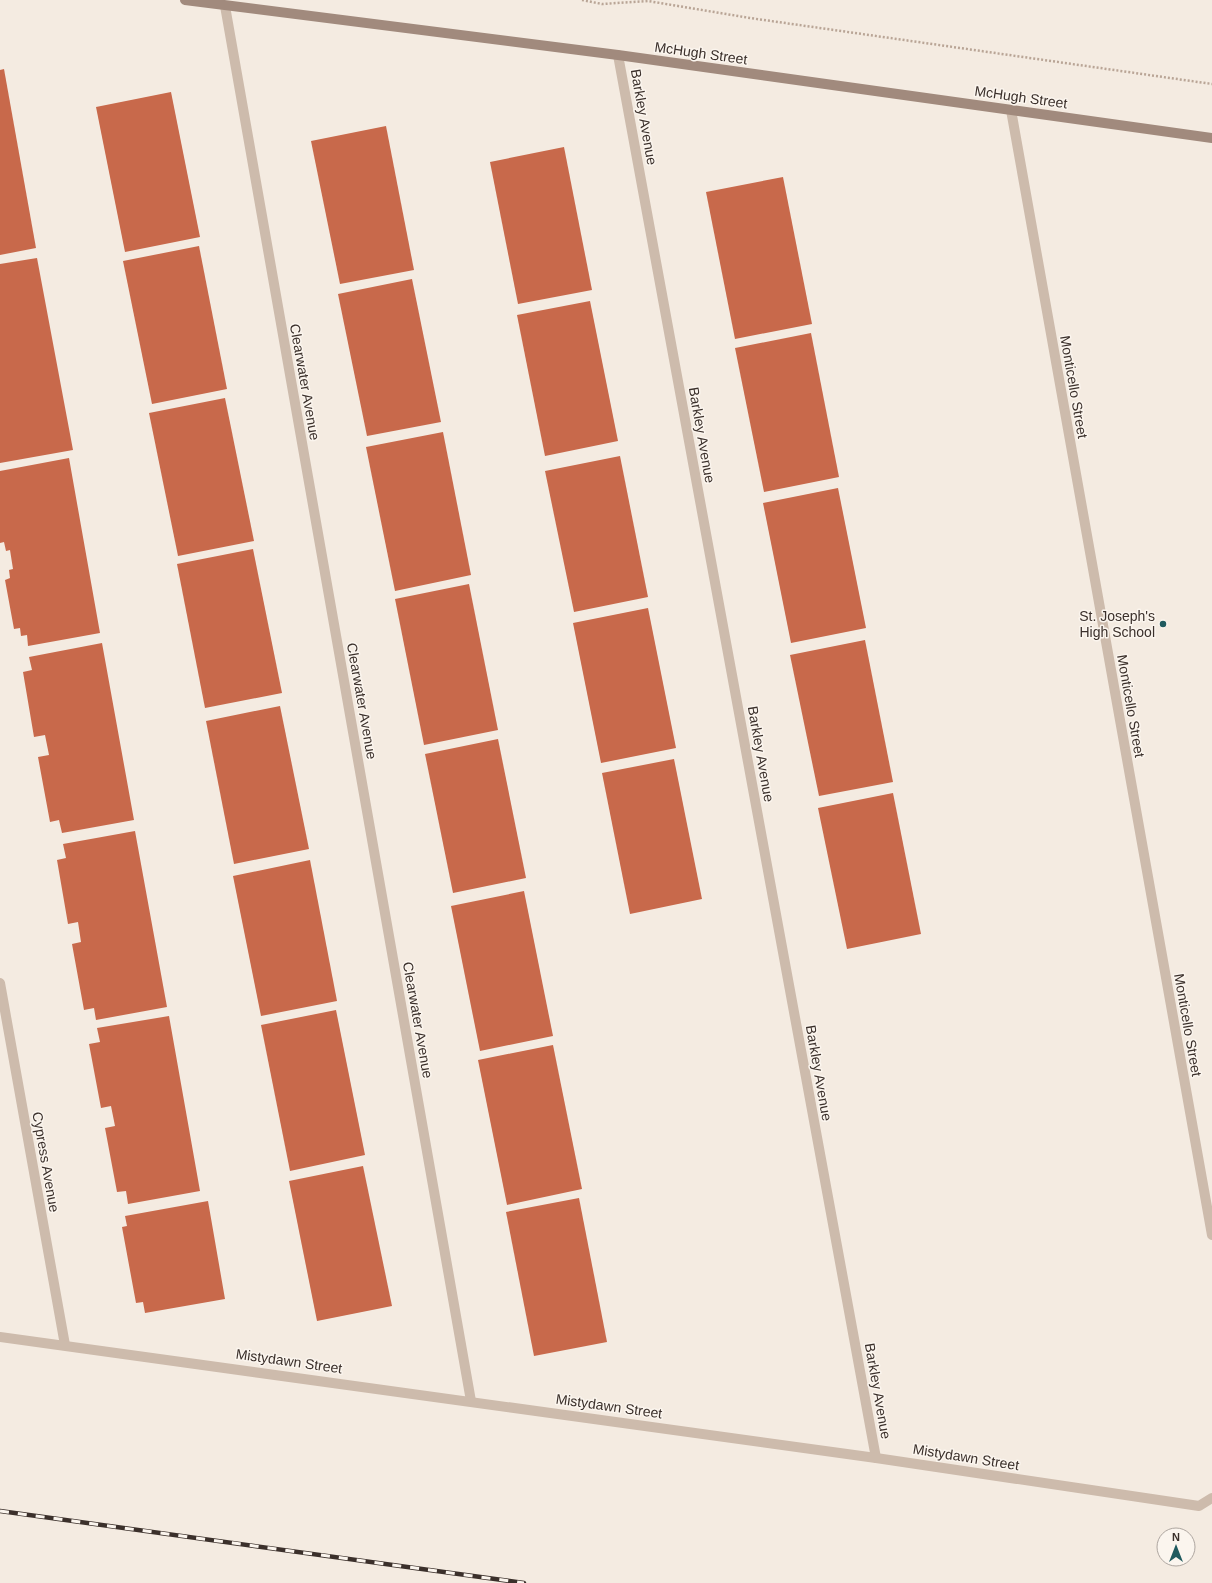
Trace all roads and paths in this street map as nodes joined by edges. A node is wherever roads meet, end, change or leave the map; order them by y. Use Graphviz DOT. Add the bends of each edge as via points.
graph roads {
  1 [pos="184,0"];
  2 [pos="582,0"];
  3 [pos="225,6"];
  4 [pos="618,55"];
  5 [pos="1212,84"];
  6 [pos="1011,110"];
  7 [pos="1212,138"];
  8 [pos="0,983"];
  9 [pos="1212,1235"];
  10 [pos="0,1336"];
  11 [pos="65,1345"];
  12 [pos="471,1401"];
  13 [pos="876,1458"];
  14 [pos="1212,1498"];
  1 -- 3 [label="main road, McHugh Street"];
  2 -- 5 [label="path" via="602,4 648,1"];
  3 -- 4 [label="main road, McHugh Street"];
  3 -- 12 [label="street, Clearwater Avenue"];
  4 -- 6 [label="main road, McHugh Street"];
  4 -- 13 [label="street, Barkley Avenue"];
  6 -- 7 [label="main road, McHugh Street"];
  6 -- 9 [label="street, Monticello Street"];
  8 -- 11 [label="street, Cypress Avenue"];
  10 -- 11 [label="street, Mistydawn Street"];
  11 -- 12 [label="street, Mistydawn Street"];
  12 -- 13 [label="street, Mistydawn Street"];
  13 -- 14 [label="street, Mistydawn Street" via="1199,1506"];
}
